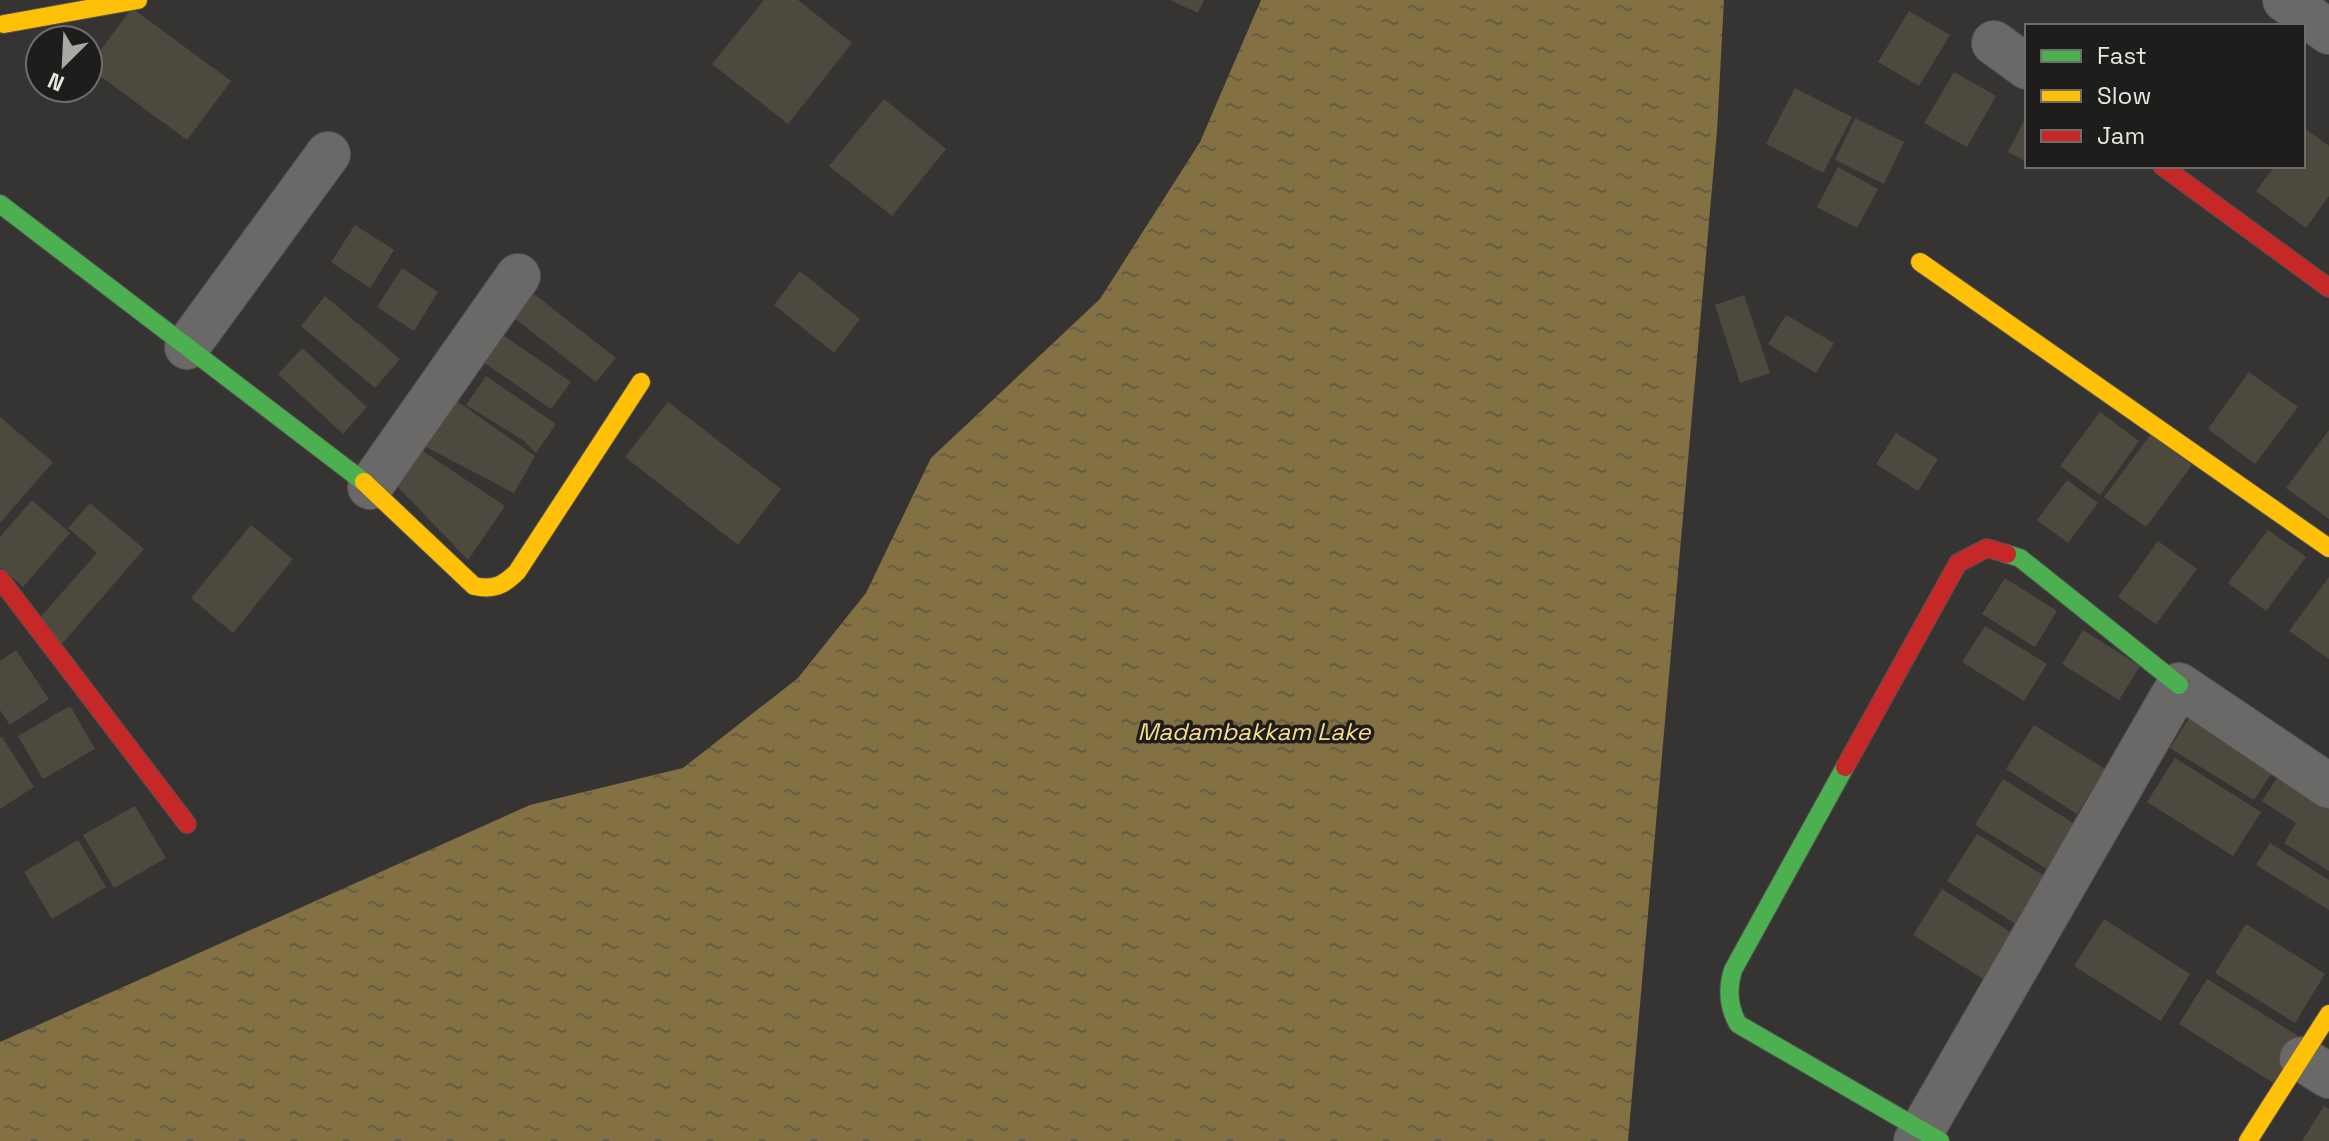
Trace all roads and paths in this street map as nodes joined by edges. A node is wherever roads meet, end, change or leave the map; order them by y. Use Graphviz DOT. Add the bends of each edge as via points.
graph roads {
  1 [pos="9,0"];
  2 [pos="138,0"];
  3 [pos="2285,0"];
  4 [pos="2329,32"];
  5 [pos="2,33"];
  6 [pos="328,154"];
  7 [pos="2165,168"];
  8 [pos="0,204"];
  9 [pos="1920,262"];
  10 [pos="518,276"];
  11 [pos="2329,288"];
  12 [pos="187,347"];
  13 [pos="641,382"];
  14 [pos="370,487"];
  15 [pos="2329,548"];
  16 [pos="0,579"];
  17 [pos="2179,685"];
  18 [pos="2329,786"];
  19 [pos="187,824"];
  20 [pos="2329,1014"];
  21 [pos="2315,1068"];
  22 [pos="1926,1137"];
  23 [pos="2248,1141"];
  1 -- 5 [label="street"];
  2 -- 5 [label="street"];
  3 -- 4 [label="street"];
  6 -- 12 [label="street"];
  7 -- 11 [label="street"];
  8 -- 12 [label="street"];
  9 -- 15 [label="street"];
  10 -- 14 [label="street"];
  12 -- 14 [label="street"];
  13 -- 14 [label="street" via="505,585 491,590 474,586"];
  16 -- 19 [label="street"];
  17 -- 18 [label="street"];
  17 -- 22 [label="street"];
  17 -- 22 [label="street" via="2020,558 1987,548 1958,563 1727,985 1738,1024"];
  20 -- 21 [label="street"];
  21 -- 23 [label="street"];
}
